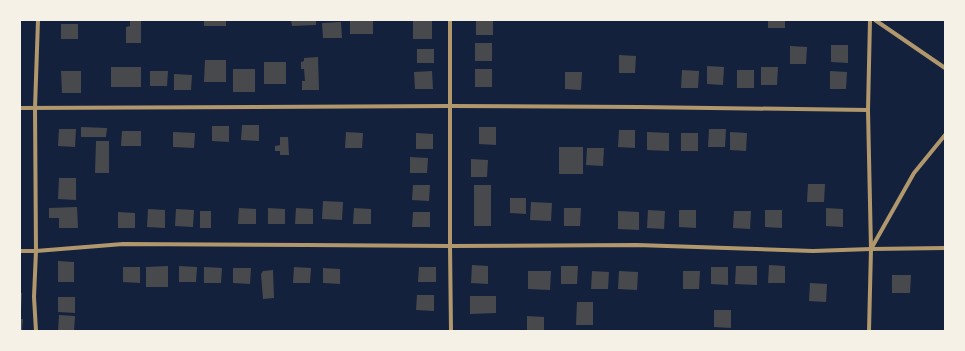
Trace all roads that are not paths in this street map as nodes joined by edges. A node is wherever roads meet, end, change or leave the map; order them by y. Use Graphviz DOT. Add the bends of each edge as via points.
graph roads {
  1 [pos="38,20"];
  2 [pos="450,20"];
  3 [pos="870,20"];
  4 [pos="875,20"];
  5 [pos="945,68"];
  6 [pos="450,106"];
  7 [pos="20,108"];
  8 [pos="35,108"];
  9 [pos="868,110"];
  10 [pos="945,135"];
  11 [pos="450,246"];
  12 [pos="945,248"];
  13 [pos="871,249"];
  14 [pos="20,251"];
  15 [pos="36,252"];
  16 [pos="36,331"];
  17 [pos="451,331"];
  18 [pos="869,331"];
  1 -- 8 [label="street"];
  2 -- 6 [label="street"];
  3 -- 9 [label="street"];
  4 -- 5 [label="street"];
  6 -- 8 [label="street"];
  6 -- 9 [label="street"];
  6 -- 11 [label="street"];
  7 -- 8 [label="street"];
  8 -- 15 [label="street"];
  9 -- 13 [label="street"];
  10 -- 13 [label="street" via="914,174"];
  11 -- 13 [label="street" via="637,245 813,251"];
  11 -- 15 [label="street" via="123,244"];
  11 -- 17 [label="street"];
  12 -- 13 [label="street"];
  13 -- 18 [label="street"];
  14 -- 15 [label="street"];
  15 -- 16 [label="street"];
}
